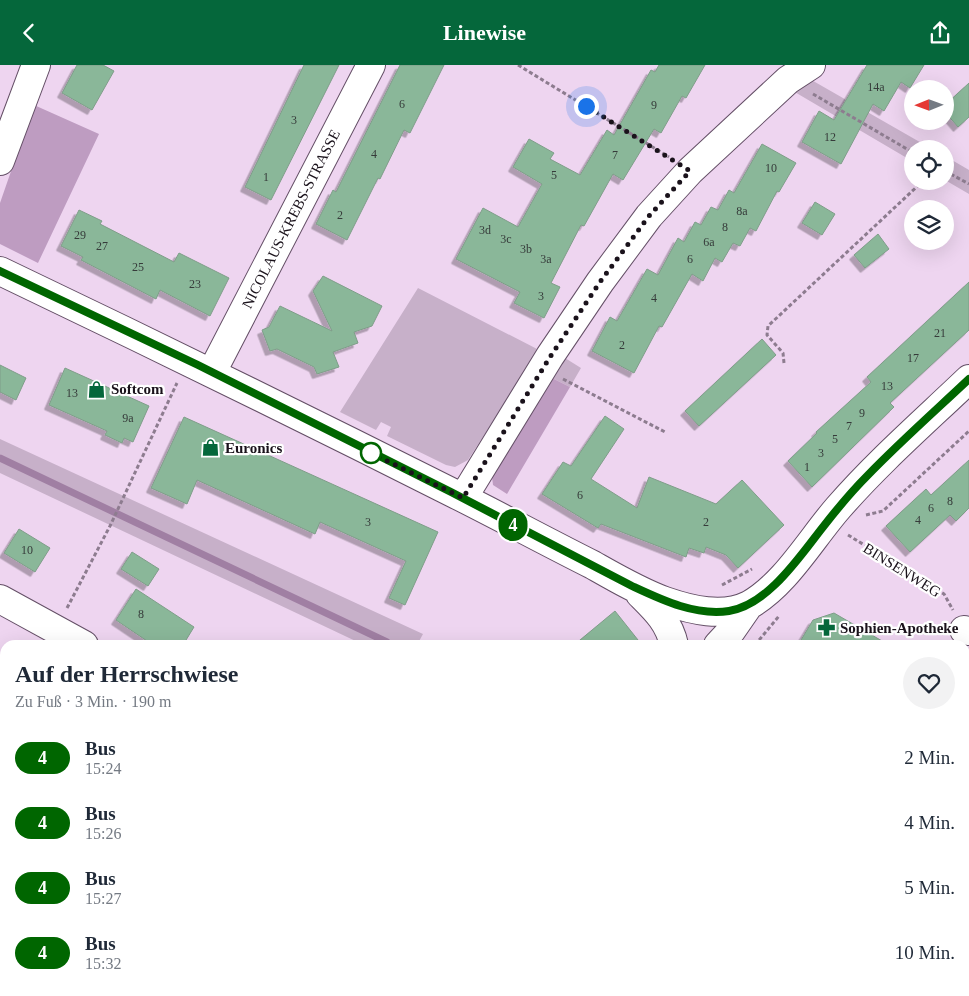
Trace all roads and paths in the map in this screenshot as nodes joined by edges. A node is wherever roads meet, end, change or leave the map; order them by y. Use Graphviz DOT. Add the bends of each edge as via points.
graph roads {
  1 [pos="36,65"];
  2 [pos="371,65"];
  3 [pos="518,65"];
  4 [pos="811,65"];
  5 [pos="788,80"];
  6 [pos="904,147"];
  7 [pos="0,161"];
  8 [pos="690,171"];
  9 [pos="954,176"];
  10 [pos="969,184"];
  11 [pos="913,190"];
  12 [pos="0,271"];
  13 [pos="784,363"];
  14 [pos="543,369"];
  15 [pos="212,372"];
  16 [pos="969,379"];
  17 [pos="177,383"];
  18 [pos="969,431"];
  19 [pos="665,432"];
  20 [pos="463,498"];
  21 [pos="869,514"];
  22 [pos="848,535"];
  23 [pos="758,564"];
  24 [pos="632,586"];
  25 [pos="718,587"];
  26 [pos="0,599"];
  27 [pos="748,605"];
  28 [pos="966,631"];
  29 [pos="58,635"];
  30 [pos="71,640"];
  31 [pos="673,640"];
  32 [pos="723,640"];
  1 -- 7 [label="street"];
  2 -- 15 [label="street, NICOLAUS-KREBS-STRASSE"];
  3 -- 8 [label="path"];
  4 -- 5 [label="street"];
  5 -- 6 [label="path"];
  5 -- 8 [label="street"];
  8 -- 14 [label="street" via="644,223 600,282"];
  9 -- 10 [label="path"];
  11 -- 13 [label="path" via="768,327 767,335 783,353"];
  12 -- 15 [label="street"];
  14 -- 19 [label="path"];
  14 -- 20 [label="street"];
  15 -- 20 [label="street"];
  16 -- 27 [label="street" via="867,476 772,587"];
  17 -- 29 [label="path"];
  18 -- 21 [label="path" via="884,511"];
  20 -- 24 [label="street"];
  22 -- 28 [label="path, BINSENWEG" via="944,594"];
  23 -- 25 [label="path"];
  24 -- 27 [label="street" via="662,600 697,610 730,611"];
  24 -- 31 [label="street" via="661,617 670,629"];
  26 -- 29 [label="street"];
  27 -- 32 [label="street"];
  29 -- 30 [label="street"];
}
